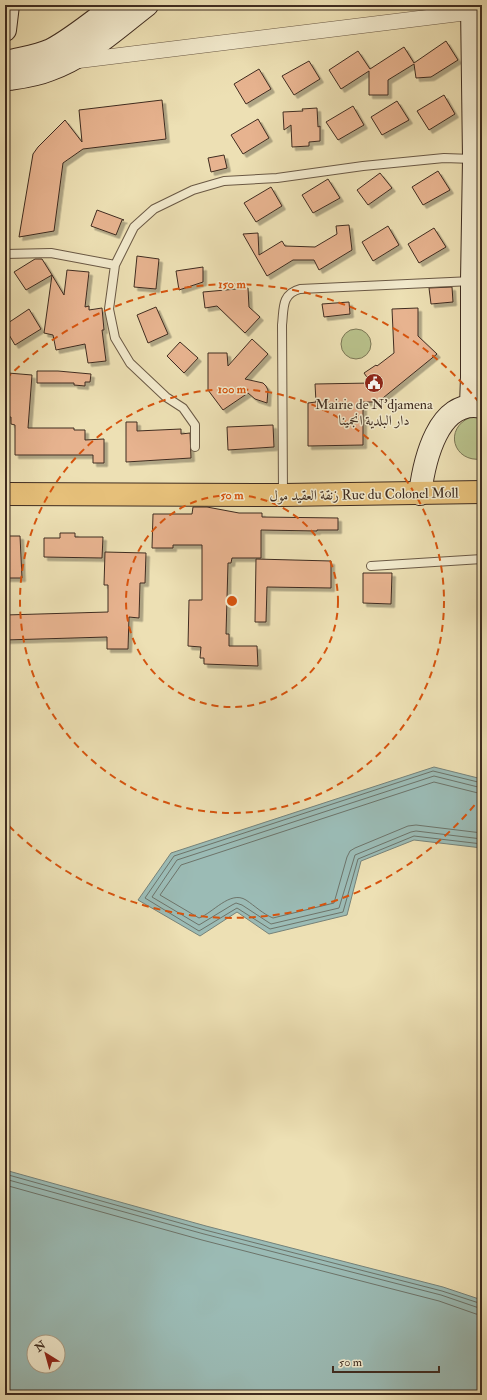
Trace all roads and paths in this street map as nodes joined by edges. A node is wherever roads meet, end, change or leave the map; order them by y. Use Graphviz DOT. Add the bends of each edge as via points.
graph roads {
  1 [pos="8,5"];
  2 [pos="115,5"];
  3 [pos="147,5"];
  4 [pos="472,9"];
  5 [pos="5,30"];
  6 [pos="68,62"];
  7 [pos="7,72"];
  8 [pos="474,158"];
  9 [pos="5,254"];
  10 [pos="115,265"];
  11 [pos="472,281"];
  12 [pos="476,406"];
  13 [pos="195,447"];
  14 [pos="482,492"];
  15 [pos="5,494"];
  16 [pos="420,494"];
  17 [pos="284,495"];
  18 [pos="482,559"];
  19 [pos="371,566"];
  1 -- 5 [label="street"];
  2 -- 7 [label="street" via="52,49"];
  3 -- 6 [label="street" via="87,51"];
  4 -- 6 [label="street"];
  4 -- 8 [label="street"];
  6 -- 7 [label="street" via="49,71 29,76"];
  8 -- 10 [label="lane" via="444,158 277,178 224,181 192,190 154,209 134,227"];
  8 -- 11 [label="street"];
  9 -- 10 [label="lane" via="51,253"];
  10 -- 13 [label="lane" via="109,309 115,338 130,363 166,397 183,408 195,425"];
  11 -- 12 [label="street" via="472,376"];
  11 -- 17 [label="lane" via="292,291 286,298 282,325"];
  12 -- 16 [label="street" via="461,408 449,416 439,429 426,462"];
  14 -- 16 [label="main road, زنقة العقيد مول Rue du Colonel Moll"];
  15 -- 17 [label="main road, زنقة العقيد مول Rue du Colonel Moll"];
  16 -- 17 [label="main road, زنقة العقيد مول Rue du Colonel Moll"];
  18 -- 19 [label="lane"];
}
